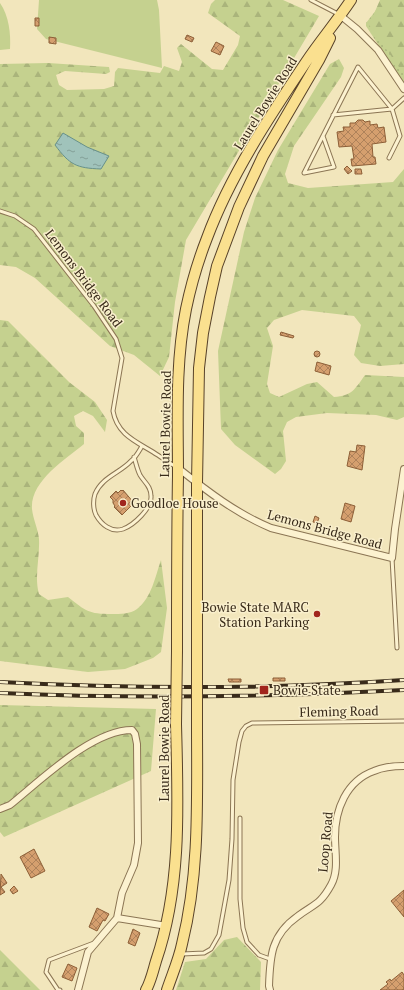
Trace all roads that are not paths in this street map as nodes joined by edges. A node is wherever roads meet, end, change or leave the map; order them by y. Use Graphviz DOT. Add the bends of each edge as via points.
graph roads {
  1 [pos="311,0"];
  2 [pos="351,0"];
  3 [pos="341,16"];
  4 [pos="404,89"];
  5 [pos="404,98"];
  6 [pos="392,109"];
  7 [pos="333,115"];
  8 [pos="322,136"];
  9 [pos="389,158"];
  10 [pos="0,211"];
  11 [pos="142,446"];
  12 [pos="134,457"];
  13 [pos="178,468"];
  14 [pos="404,469"];
  15 [pos="197,483"];
  16 [pos="392,558"];
  17 [pos="397,648"];
  18 [pos="404,721"];
  19 [pos="404,766"];
  20 [pos="0,809"];
  21 [pos="240,818"];
  22 [pos="117,918"];
  23 [pos="167,926"];
  24 [pos="96,943"];
  25 [pos="180,953"];
  26 [pos="270,959"];
  27 [pos="60,990"];
  28 [pos="78,990"];
  29 [pos="146,990"];
  30 [pos="167,990"];
  31 [pos="270,990"];
  1 -- 3 [label="lane"];
  2 -- 3 [label="main road, Laurel Bowie Road"];
  3 -- 4 [label="street" via="378,50"];
  3 -- 13 [label="main road, Laurel Bowie Road" via="307,61 260,134 224,200 207,238 186,309 181,345 177,422"];
  3 -- 15 [label="main road, Laurel Bowie Road" via="319,60 263,156 239,207 217,266 198,368"];
  5 -- 6 [label="lane"];
  6 -- 7 [label="lane"];
  6 -- 7 [label="lane" via="358,67"];
  6 -- 9 [label="lane" via="400,136"];
  7 -- 8 [label="lane"];
  8 -- 8 [label="lane" via="319,142 304,173 334,167"];
  10 -- 11 [label="lane, Lemons Bridge Road" via="15,216 34,229 94,306 116,339 122,358 114,399 114,418 128,438"];
  11 -- 12 [label="lane"];
  11 -- 13 [label="lane, Lemons Bridge Road"];
  12 -- 12 [label="lane" via="104,481 95,494 94,512 100,522 109,529 122,530 149,507 151,489 140,474"];
  13 -- 15 [label="street, Lemons Bridge Road"];
  13 -- 23 [label="main road, Laurel Bowie Road, bridge" via="178,831"];
  14 -- 16 [label="street"];
  15 -- 16 [label="street, Lemons Bridge Road" via="226,505 271,528"];
  15 -- 25 [label="main road, Laurel Bowie Road, bridge" via="196,854 191,901"];
  16 -- 17 [label="lane"];
  18 -- 25 [label="lane, Fleming Road" via="252,723 246,726 240,736 233,780 229,880 219,935 210,950 204,953"];
  19 -- 26 [label="street, Loop Road" via="384,768 366,774 344,796 335,823 336,867 332,884 317,904 299,915 284,929"];
  20 -- 22 [label="street" via="10,805 82,748 115,732 132,730 137,744 138,843 134,865 122,893"];
  21 -- 26 [label="lane" via="242,928 247,942 259,955"];
  22 -- 23 [label="street"];
  22 -- 24 [label="street"];
  23 -- 29 [label="main road, Laurel Bowie Road"];
  24 -- 27 [label="lane" via="49,960 46,972"];
  24 -- 28 [label="street" via="88,952"];
  25 -- 30 [label="main road, Laurel Bowie Road"];
  26 -- 31 [label="street"];
}
